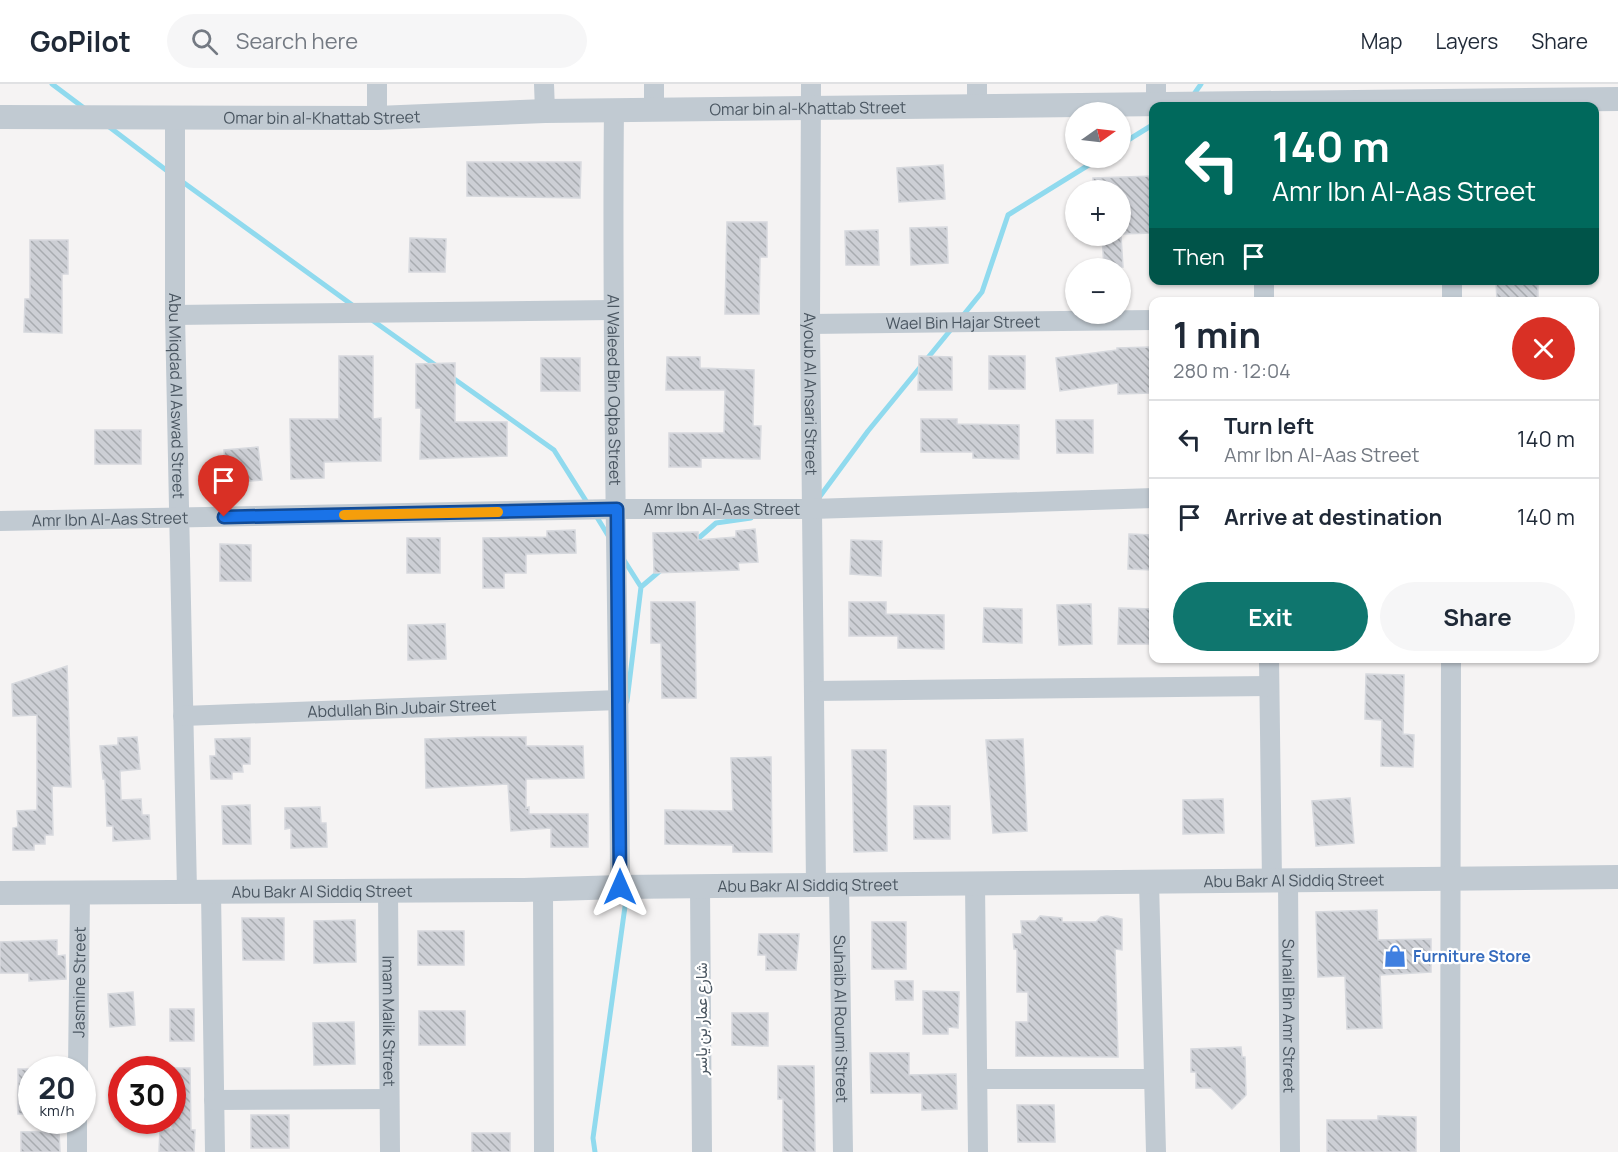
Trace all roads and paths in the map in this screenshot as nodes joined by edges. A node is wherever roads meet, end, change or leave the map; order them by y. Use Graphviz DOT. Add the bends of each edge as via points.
graph roads {
  1 [pos="377,84"];
  2 [pos="544,84"];
  3 [pos="654,84"];
  4 [pos="810,84"];
  5 [pos="1156,93"];
  6 [pos="1428,93"];
  7 [pos="977,95"];
  8 [pos="1618,99"];
  9 [pos="1236,102"];
  10 [pos="1304,102"];
  11 [pos="1448,102"];
  12 [pos="1518,102"];
  13 [pos="811,109"];
  14 [pos="614,110"];
  15 [pos="654,110"];
  16 [pos="545,111"];
  17 [pos="0,117"];
  18 [pos="175,117"];
  19 [pos="377,118"];
  20 [pos="612,310"];
  21 [pos="175,315"];
  22 [pos="1149,320"];
  23 [pos="810,324"];
  24 [pos="1149,498"];
  25 [pos="617,509"];
  26 [pos="812,509"];
  27 [pos="178,518"];
  28 [pos="0,521"];
  29 [pos="1269,663"];
  30 [pos="1451,663"];
  31 [pos="1269,686"];
  32 [pos="814,691"];
  33 [pos="619,700"];
  34 [pos="183,716"];
  35 [pos="1618,877"];
  36 [pos="1451,879"];
  37 [pos="1280,880"];
  38 [pos="1149,882"];
  39 [pos="975,884"];
  40 [pos="828,885"];
  41 [pos="700,886"];
  42 [pos="620,887"];
  43 [pos="388,889"];
  44 [pos="543,889"];
  45 [pos="187,891"];
  46 [pos="80,892"];
  47 [pos="211,892"];
  48 [pos="0,893"];
  49 [pos="78,1056"];
  50 [pos="978,1079"];
  51 [pos="1154,1079"];
  52 [pos="389,1099"];
  53 [pos="214,1100"];
  54 [pos="77,1134"];
  55 [pos="77,1152"];
  56 [pos="215,1152"];
  57 [pos="390,1152"];
  58 [pos="544,1152"];
  59 [pos="702,1152"];
  60 [pos="843,1152"];
  61 [pos="978,1152"];
  62 [pos="1156,1152"];
  63 [pos="1290,1152"];
  64 [pos="1450,1152"];
  1 -- 19 [label="street"];
  2 -- 16 [label="street"];
  3 -- 15 [label="street"];
  4 -- 13 [label="street, Ayoub Al Ansari Street"];
  5 -- 7 [label="street, Omar bin al-Khattab Street"];
  5 -- 9 [label="street, Omar bin al-Khattab Street"];
  6 -- 10 [label="street, Omar bin al-Khattab Street"];
  6 -- 11 [label="street, Omar bin al-Khattab Street"];
  7 -- 13 [label="street, Omar bin al-Khattab Street"];
  8 -- 12 [label="street, Omar bin al-Khattab Street"];
  13 -- 15 [label="street, Omar bin al-Khattab Street"];
  13 -- 23 [label="street, Ayoub Al Ansari Street"];
  14 -- 15 [label="street, Omar bin al-Khattab Street"];
  14 -- 16 [label="street, Omar bin al-Khattab Street"];
  14 -- 20 [label="street, Al Waleed Bin Oqba Street"];
  16 -- 19 [label="street, Omar bin al-Khattab Street"];
  17 -- 18 [label="street, Omar bin al-Khattab Street"];
  18 -- 19 [label="street, Omar bin al-Khattab Street"];
  18 -- 21 [label="street, Abu Miqdad Al Aswad Street"];
  20 -- 21 [label="street"];
  20 -- 25 [label="street, Al Waleed Bin Oqba Street"];
  21 -- 27 [label="street, Abu Miqdad Al Aswad Street"];
  22 -- 23 [label="street, Wael Bin Hajar Street"];
  23 -- 26 [label="street, Ayoub Al Ansari Street"];
  24 -- 26 [label="street, Amr Ibn Al-Aas Street"];
  25 -- 26 [label="street, Amr Ibn Al-Aas Street"];
  25 -- 27 [label="street, Amr Ibn Al-Aas Street"];
  25 -- 33 [label="street, Al Waleed Bin Oqba Street"];
  26 -- 32 [label="street, Ayoub Al Ansari Street"];
  27 -- 28 [label="street, Amr Ibn Al-Aas Street"];
  27 -- 34 [label="street, Abu Miqdad Al Aswad Street"];
  29 -- 31 [label="street, Suhail Bin Amr Street"];
  30 -- 36 [label="street"];
  31 -- 32 [label="street"];
  31 -- 37 [label="street, Suhail Bin Amr Street"];
  32 -- 40 [label="street, Ayoub Al Ansari Street"];
  33 -- 34 [label="street, Abdullah Bin Jubair Street"];
  33 -- 42 [label="street, Al Waleed Bin Oqba Street"];
  34 -- 45 [label="street, Abu Miqdad Al Aswad Street"];
  35 -- 36 [label="street, Abu Bakr Al Siddiq Street"];
  36 -- 37 [label="street, Abu Bakr Al Siddiq Street"];
  36 -- 64 [label="street"];
  37 -- 38 [label="street, Abu Bakr Al Siddiq Street"];
  37 -- 63 [label="street, Suhail Bin Amr Street"];
  38 -- 39 [label="street, Abu Bakr Al Siddiq Street"];
  38 -- 51 [label="street"];
  39 -- 40 [label="street, Abu Bakr Al Siddiq Street"];
  39 -- 50 [label="street"];
  40 -- 41 [label="street, Abu Bakr Al Siddiq Street"];
  40 -- 60 [label="street, Suhaib Al Roumi Street"];
  41 -- 42 [label="street, Abu Bakr Al Siddiq Street"];
  41 -- 59 [label="street, شارع عمار بن ياسر"];
  42 -- 44 [label="street, Abu Bakr Al Siddiq Street"];
  43 -- 44 [label="street, Abu Bakr Al Siddiq Street"];
  43 -- 47 [label="street, Abu Bakr Al Siddiq Street"];
  43 -- 52 [label="street, Imam Malik Street"];
  44 -- 58 [label="street"];
  45 -- 46 [label="street, Abu Bakr Al Siddiq Street"];
  45 -- 47 [label="street, Abu Bakr Al Siddiq Street"];
  46 -- 48 [label="street, Abu Bakr Al Siddiq Street"];
  46 -- 49 [label="street, Jasmine Street"];
  47 -- 53 [label="street"];
  50 -- 51 [label="street"];
  50 -- 61 [label="street"];
  51 -- 62 [label="street"];
  52 -- 53 [label="street"];
  52 -- 57 [label="street, Imam Malik Street"];
  53 -- 56 [label="street"];
  54 -- 55 [label="street"];
}
